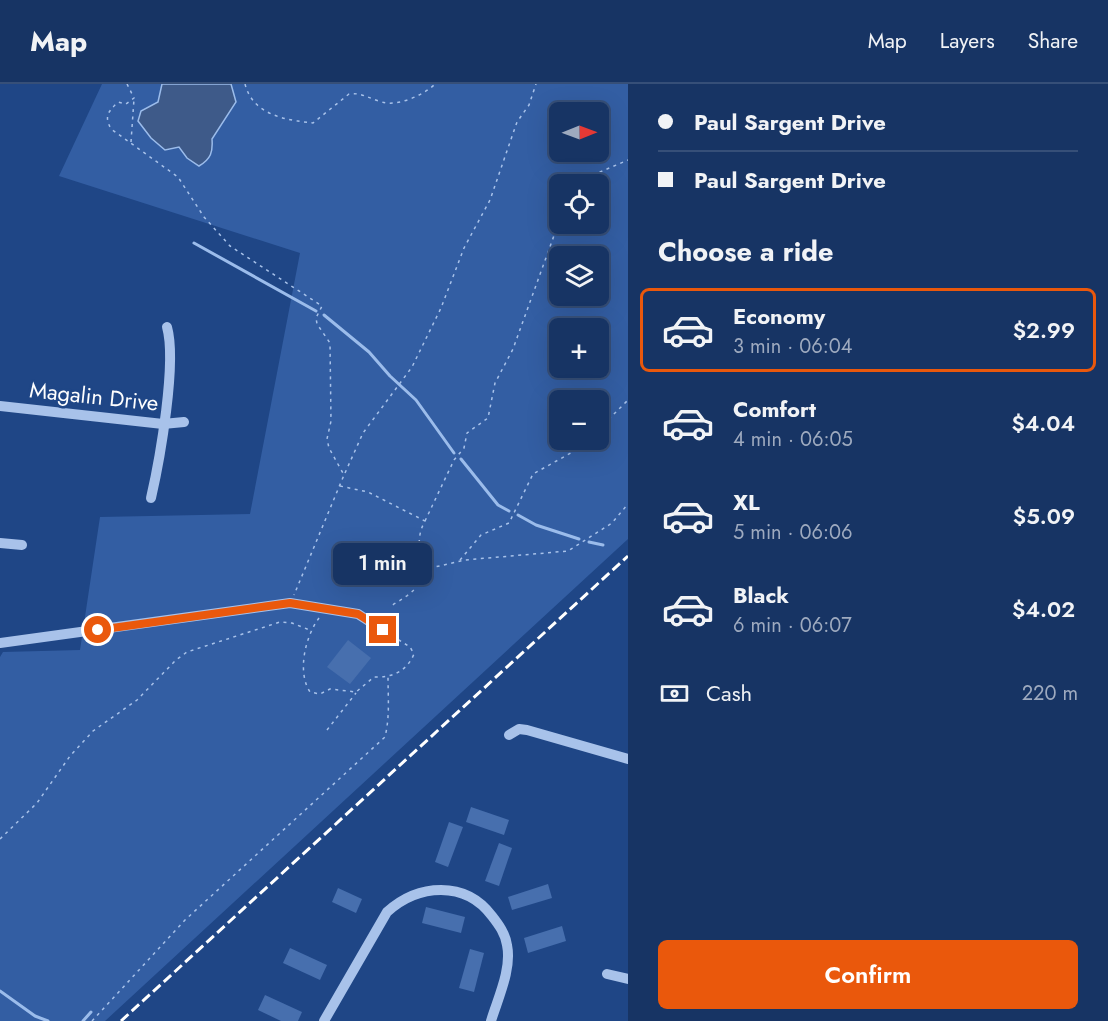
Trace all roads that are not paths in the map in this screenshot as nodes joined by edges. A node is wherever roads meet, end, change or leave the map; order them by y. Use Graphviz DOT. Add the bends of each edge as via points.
graph roads {
  1 [pos="167,327"];
  2 [pos="0,406"];
  3 [pos="184,422"];
  4 [pos="163,424"];
  5 [pos="151,498"];
  6 [pos="0,543"];
  7 [pos="22,545"];
  8 [pos="383,630"];
  9 [pos="0,643"];
  10 [pos="509,735"];
  11 [pos="628,759"];
  12 [pos="607,974"];
  13 [pos="628,979"];
  14 [pos="324,1021"];
  15 [pos="491,1021"];
  1 -- 4 [label="street" via="171,354"];
  2 -- 4 [label="street, Magalin Drive"];
  3 -- 4 [label="street, Magalin Drive"];
  4 -- 5 [label="street"];
  6 -- 7 [label="street"];
  8 -- 9 [label="street" via="358,614 290,603"];
  10 -- 11 [label="street" via="519,729 527,730"];
  12 -- 13 [label="street"];
  14 -- 15 [label="street" via="387,912 418,892 444,889 480,903 505,936 507,964"];
}
